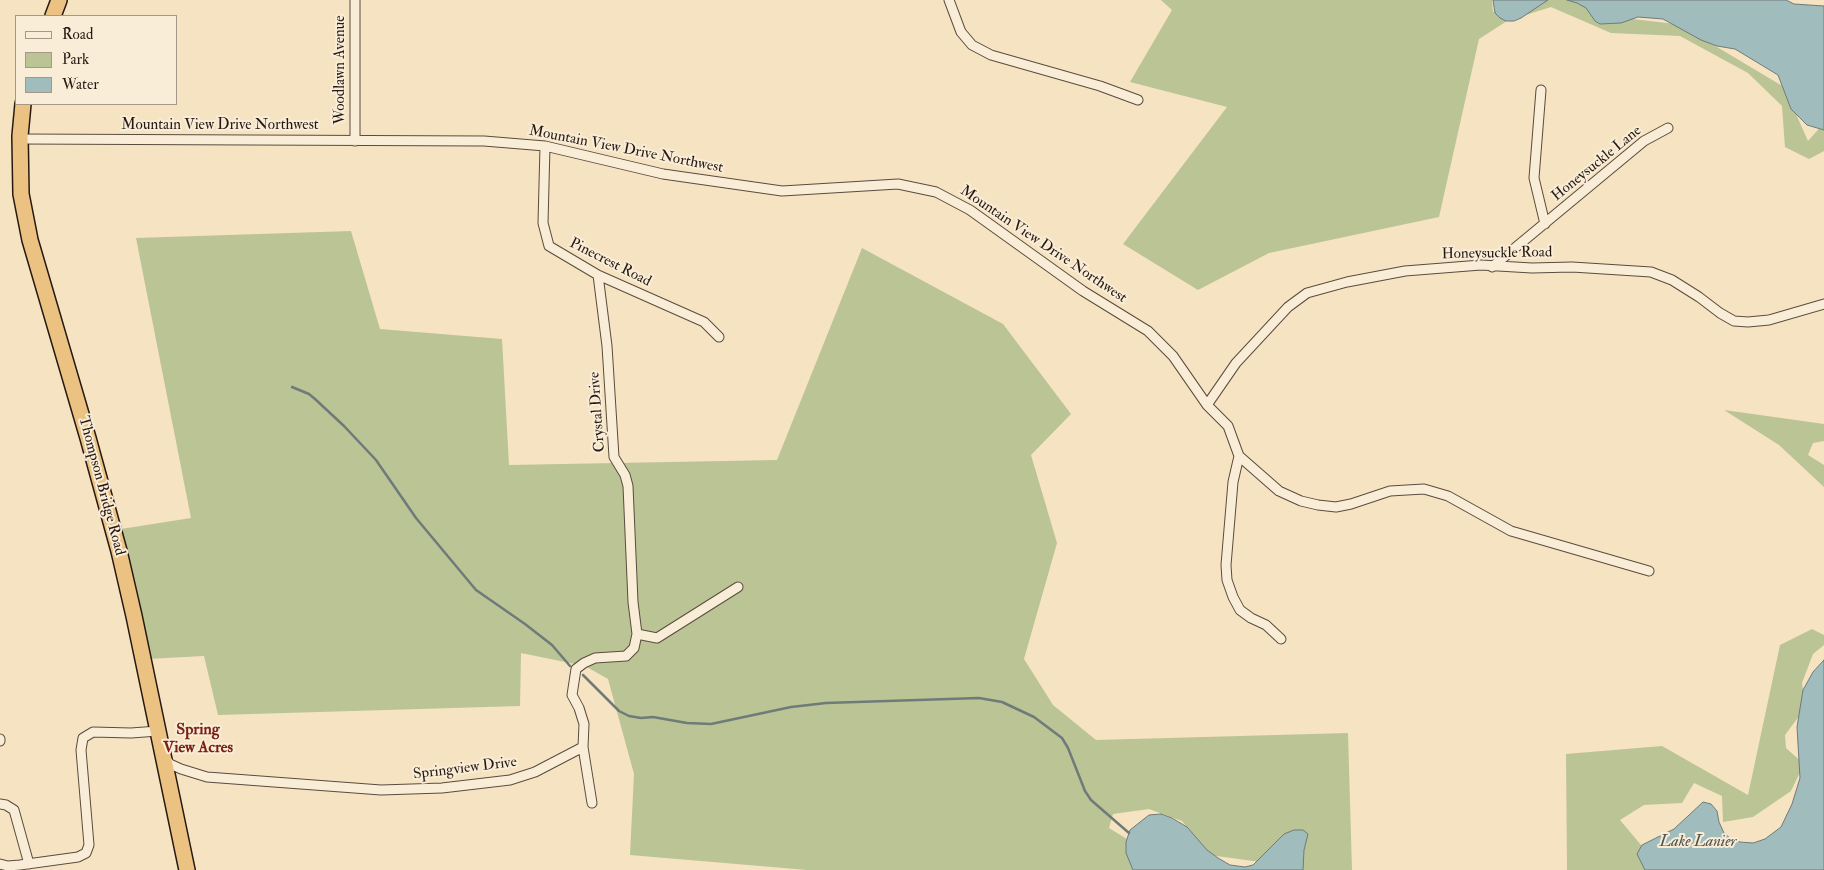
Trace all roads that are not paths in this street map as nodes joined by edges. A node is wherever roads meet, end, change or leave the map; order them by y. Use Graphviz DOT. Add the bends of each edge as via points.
graph roads {
  1 [pos="60,0"];
  2 [pos="355,0"];
  3 [pos="948,0"];
  4 [pos="53,15"];
  5 [pos="1541,90"];
  6 [pos="1138,100"];
  7 [pos="24,105"];
  8 [pos="1668,128"];
  9 [pos="20,139"];
  10 [pos="355,141"];
  11 [pos="545,146"];
  12 [pos="1545,224"];
  13 [pos="1492,267"];
  14 [pos="598,275"];
  15 [pos="1824,304"];
  16 [pos="718,337"];
  17 [pos="1207,405"];
  18 [pos="1239,456"];
  19 [pos="1649,571"];
  20 [pos="738,587"];
  21 [pos="637,634"];
  22 [pos="1281,639"];
  23 [pos="158,731"];
  24 [pos="583,747"];
  25 [pos="164,757"];
  26 [pos="592,803"];
  27 [pos="0,804"];
  28 [pos="0,864"];
  29 [pos="29,864"];
  30 [pos="187,870"];
  1 -- 4 [label="highway"];
  2 -- 10 [label="street, Woodlawn Avenue"];
  3 -- 6 [label="street" via="961,32 972,45 991,54"];
  5 -- 12 [label="street" via="1534,178"];
  7 -- 9 [label="highway, Thompson Bridge Road"];
  8 -- 12 [label="street, Honeysuckle Lane" via="1644,141"];
  9 -- 10 [label="street, Mountain View Drive Northwest"];
  9 -- 23 [label="highway, Thompson Bridge Road" via="21,194 30,240 119,551"];
  10 -- 11 [label="street, Mountain View Drive Northwest" via="484,141"];
  11 -- 14 [label="street, Pinecrest Road" via="543,223 550,246"];
  11 -- 17 [label="street, Mountain View Drive Northwest" via="663,174 782,191 898,184 936,192 970,210 1083,291 1148,331 1173,356"];
  12 -- 13 [label="street, Honeysuckle Lane"];
  13 -- 15 [label="street, Honeysuckle Road" via="1572,266 1651,272 1672,280 1734,321 1769,320"];
  13 -- 17 [label="street, Honeysuckle Road" via="1481,265 1405,271 1307,293 1288,307 1236,363"];
  14 -- 16 [label="street, Pinecrest Road" via="704,322"];
  14 -- 21 [label="street, Crystal Drive" via="607,346 614,457 628,486 632,602"];
  17 -- 18 [label="street, Mountain View Drive Northwest" via="1228,426"];
  18 -- 19 [label="street" via="1279,491 1301,501 1336,507 1390,491 1424,488 1448,496 1511,531"];
  18 -- 22 [label="street" via="1233,482 1227,580 1240,610 1266,625"];
  20 -- 21 [label="street" via="656,638"];
  21 -- 24 [label="street" via="634,648 626,656 595,658 576,669 572,695 584,724"];
  23 -- 25 [label="highway, Thompson Bridge Road"];
  23 -- 29 [label="street" via="93,732 83,738 81,750 89,845 86,854"];
  24 -- 25 [label="street, Springview Drive" via="535,772 510,780 442,788 382,790 207,777 170,764"];
  24 -- 26 [label="street"];
  25 -- 30 [label="highway, Thompson Bridge Road"];
  27 -- 29 [label="street" via="14,810"];
  28 -- 29 [label="street"];
}
